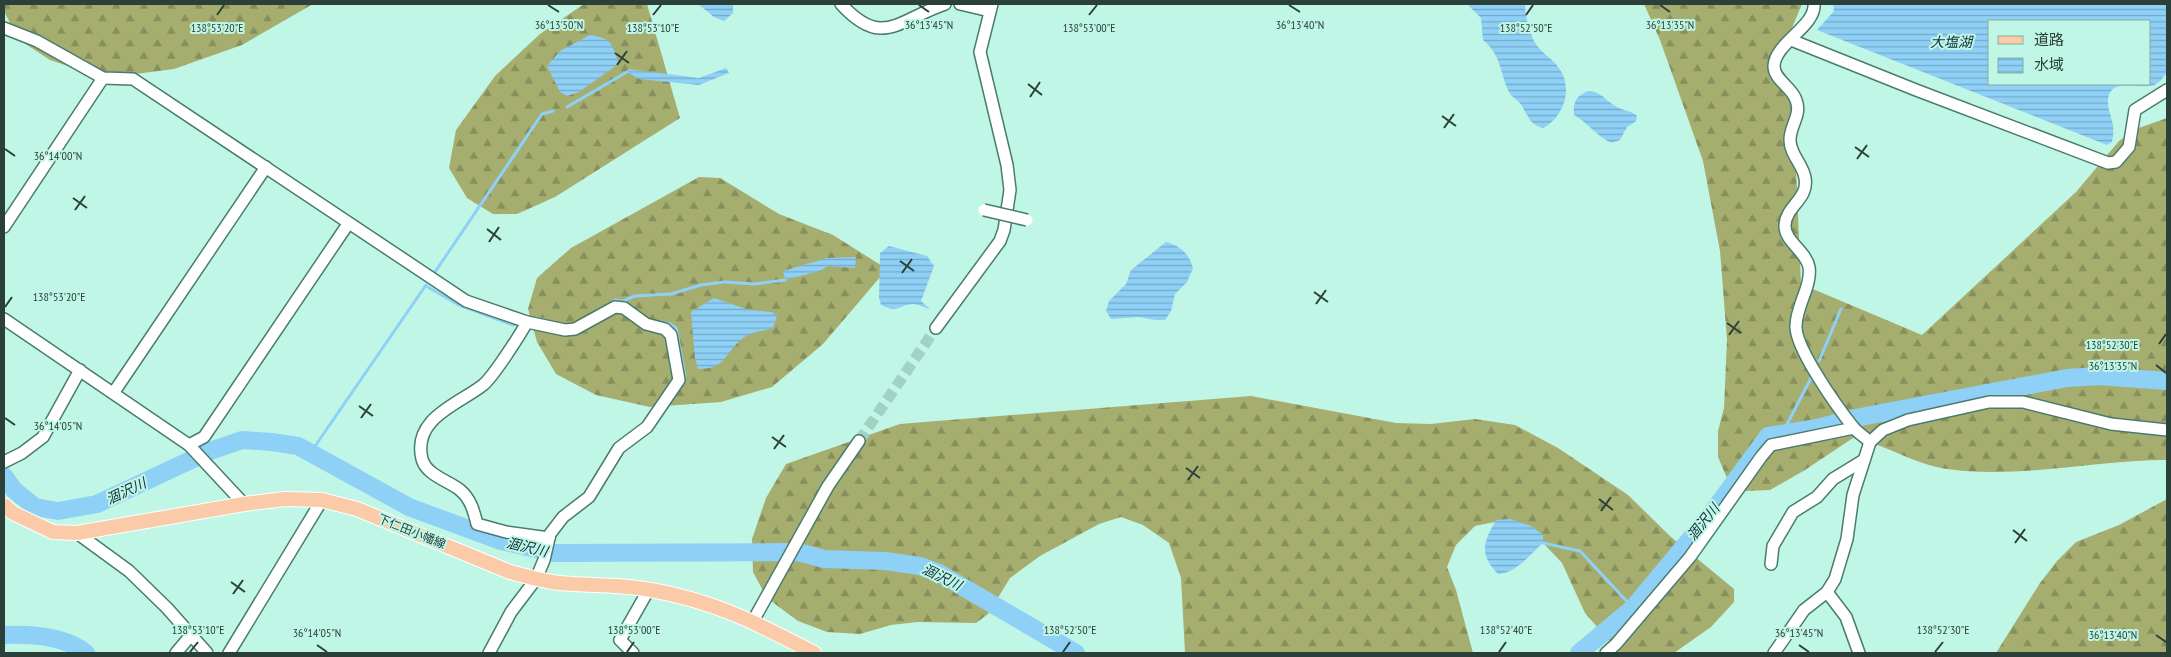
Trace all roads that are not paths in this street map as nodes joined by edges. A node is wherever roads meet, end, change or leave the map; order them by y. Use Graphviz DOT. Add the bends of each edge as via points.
graph roads {
  1 [pos="842,4"];
  2 [pos="945,4"];
  3 [pos="960,4"];
  4 [pos="1814,4"];
  5 [pos="991,8"];
  6 [pos="4,28"];
  7 [pos="1791,40"];
  8 [pos="103,78"];
  9 [pos="2167,90"];
  10 [pos="266,167"];
  11 [pos="984,210"];
  12 [pos="1027,220"];
  13 [pos="348,224"];
  14 [pos="4,227"];
  15 [pos="4,319"];
  16 [pos="527,322"];
  17 [pos="936,328"];
  18 [pos="80,370"];
  19 [pos="114,392"];
  20 [pos="1854,428"];
  21 [pos="2167,430"];
  22 [pos="859,441"];
  23 [pos="1870,442"];
  24 [pos="191,447"];
  25 [pos="1864,460"];
  26 [pos="7,461"];
  27 [pos="322,500"];
  28 [pos="4,504"];
  29 [pos="244,504"];
  30 [pos="78,533"];
  31 [pos="549,542"];
  32 [pos="1771,564"];
  33 [pos="536,579"];
  34 [pos="649,589"];
  35 [pos="1827,592"];
  36 [pos="753,621"];
  37 [pos="191,635"];
  38 [pos="176,653"];
  39 [pos="207,653"];
  40 [pos="229,653"];
  41 [pos="490,653"];
  42 [pos="633,653"];
  43 [pos="814,653"];
  44 [pos="1606,653"];
  45 [pos="1774,653"];
  46 [pos="1859,653"];
  1 -- 2 [label="street" via="856,20 873,29 888,28"];
  3 -- 5 [label="street"];
  4 -- 7 [label="street" via="1815,10"];
  5 -- 17 [label="street" via="980,52 1010,190 1004,230 1000,241"];
  6 -- 8 [label="street" via="37,41"];
  7 -- 9 [label="street" via="2108,163 2116,162 2129,147 2135,110"];
  7 -- 20 [label="street" via="1779,52 1774,71 1796,99 1798,114 1790,139 1793,153 1806,178 1806,192 1787,216 1785,226 1788,235 1807,258 1810,272 1796,325 1798,340"];
  8 -- 10 [label="street" via="133,79"];
  8 -- 14 [label="street"];
  10 -- 13 [label="street"];
  10 -- 19 [label="street"];
  11 -- 12 [label="street, bridge"];
  13 -- 16 [label="street" via="466,301"];
  13 -- 24 [label="street" via="204,437"];
  15 -- 18 [label="street"];
  16 -- 31 [label="street" via="484,384 444,409 428,427 420,444 422,462 432,473 462,491 472,506 477,524"];
  16 -- 31 [label="street" via="575,329 615,307 624,308 646,324 671,335 678,376 647,427 619,448 589,497 563,517 550,534"];
  18 -- 19 [label="street"];
  18 -- 26 [label="street" via="43,438"];
  19 -- 24 [label="street"];
  20 -- 23 [label="street"];
  20 -- 44 [label="street" via="1771,445 1690,557"];
  21 -- 23 [label="street" via="2111,424 2023,402 1989,402 1908,420 1883,430"];
  22 -- 36 [label="street" via="828,486"];
  23 -- 25 [label="street"];
  24 -- 29 [label="street"];
  25 -- 32 [label="street" via="1833,479 1817,497 1793,512 1773,546"];
  25 -- 35 [label="street" via="1853,495 1847,539 1835,579"];
  27 -- 29 [label="main road, 下仁田小幡線" via="285,499"];
  27 -- 33 [label="main road, 下仁田小幡線" via="357,509 510,572"];
  27 -- 40 [label="street"];
  28 -- 30 [label="main road, 下仁田小幡線" via="13,513 53,532"];
  29 -- 30 [label="main road, 下仁田小幡線"];
  30 -- 37 [label="street" via="129,571"];
  31 -- 33 [label="street"];
  33 -- 34 [label="main road, 下仁田小幡線"];
  33 -- 41 [label="street" via="511,612"];
  34 -- 36 [label="main road, 下仁田小幡線" via="707,602"];
  34 -- 42 [label="street" via="620,640"];
  35 -- 45 [label="street" via="1804,610"];
  35 -- 46 [label="street" via="1846,617"];
  36 -- 43 [label="main road, 下仁田小幡線"];
  37 -- 38 [label="street"];
  37 -- 39 [label="street"];
}
